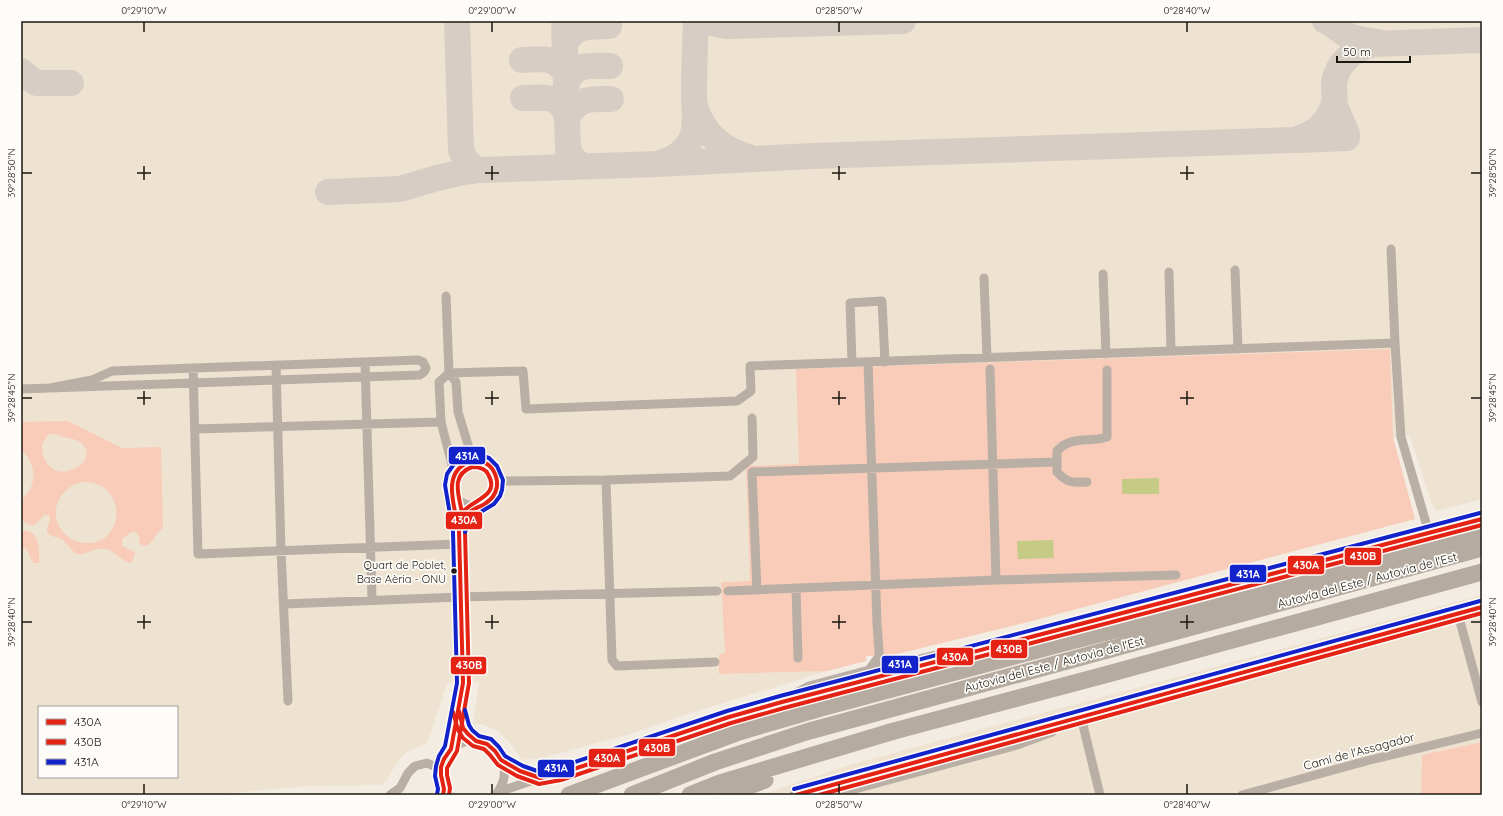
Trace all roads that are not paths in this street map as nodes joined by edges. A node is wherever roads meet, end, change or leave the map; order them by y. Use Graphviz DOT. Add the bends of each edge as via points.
graph roads {
  1 [pos="1391,249"];
  2 [pos="1235,270"];
  3 [pos="1169,272"];
  4 [pos="1103,274"];
  5 [pos="984,278"];
  6 [pos="446,296"];
  7 [pos="1395,343"];
  8 [pos="1238,349"];
  9 [pos="1171,351"];
  10 [pos="1106,354"];
  11 [pos="987,358"];
  12 [pos="365,362"];
  13 [pos="852,362"];
  14 [pos="868,362"];
  15 [pos="885,362"];
  16 [pos="276,365"];
  17 [pos="193,368"];
  18 [pos="990,369"];
  19 [pos="1107,370"];
  20 [pos="112,371"];
  21 [pos="448,373"];
  22 [pos="365,377"];
  23 [pos="276,380"];
  24 [pos="193,383"];
  25 [pos="112,386"];
  26 [pos="50,388"];
  27 [pos="21,389"];
  28 [pos="458,412"];
  29 [pos="441,418"];
  30 [pos="752,418"];
  31 [pos="366,424"];
  32 [pos="278,427"];
  33 [pos="195,429"];
  34 [pos="473,461"];
  35 [pos="1056,462"];
  36 [pos="993,464"];
  37 [pos="872,468"];
  38 [pos="454,473"];
  39 [pos="606,480"];
  40 [pos="497,481"];
  41 [pos="1087,482"];
  42 [pos="453,493"];
  43 [pos="478,506"];
  44 [pos="1482,519"];
  45 [pos="459,531"];
  46 [pos="1429,533"];
  47 [pos="1482,536"];
  48 [pos="459,544"];
  49 [pos="370,548"];
  50 [pos="1482,548"];
  51 [pos="282,551"];
  52 [pos="1482,572"];
  53 [pos="1176,575"];
  54 [pos="996,580"];
  55 [pos="876,584"];
  56 [pos="796,588"];
  57 [pos="757,590"];
  58 [pos="717,591"];
  59 [pos="728,591"];
  60 [pos="610,594"];
  61 [pos="460,597"];
  62 [pos="372,600"];
  63 [pos="284,604"];
  64 [pos="1482,607"];
  65 [pos="1458,614"];
  66 [pos="998,645"];
  67 [pos="879,656"];
  68 [pos="798,658"];
  69 [pos="715,662"];
  70 [pos="877,677"];
  71 [pos="1479,678"];
  72 [pos="288,701"];
  73 [pos="782,702"];
  74 [pos="1482,702"];
  75 [pos="459,711"];
  76 [pos="969,712"];
  77 [pos="1081,717"];
  78 [pos="1057,724"];
  79 [pos="1482,733"];
  80 [pos="476,741"];
  81 [pos="451,749"];
  82 [pos="501,760"];
  83 [pos="651,764"];
  84 [pos="440,768"];
  85 [pos="540,778"];
  86 [pos="446,793"];
  87 [pos="496,793"];
  88 [pos="390,795"];
  89 [pos="569,795"];
  90 [pos="588,795"];
  91 [pos="632,795"];
  92 [pos="690,795"];
  93 [pos="726,795"];
  94 [pos="796,795"];
  95 [pos="832,795"];
  96 [pos="1100,795"];
  97 [pos="1242,795"];
  1 -- 7 [label="street"];
  2 -- 8 [label="street"];
  3 -- 9 [label="street"];
  4 -- 10 [label="street"];
  5 -- 11 [label="street"];
  6 -- 21 [label="street"];
  7 -- 8 [label="street"];
  7 -- 46 [label="street" via="1401,437"];
  8 -- 9 [label="street"];
  9 -- 10 [label="street"];
  10 -- 11 [label="street"];
  11 -- 15 [label="street"];
  12 -- 16 [label="street"];
  12 -- 22 [label="street"];
  12 -- 22 [label="street" via="418,360 423,362 426,368 420,375"];
  13 -- 14 [label="street"];
  13 -- 15 [label="street" via="850,303 882,301"];
  13 -- 21 [label="street" via="750,366 751,391 737,401 526,409 523,371"];
  14 -- 15 [label="street"];
  14 -- 37 [label="street"];
  16 -- 17 [label="street"];
  16 -- 23 [label="street"];
  17 -- 20 [label="street"];
  17 -- 24 [label="street"];
  18 -- 36 [label="street"];
  19 -- 35 [label="street" via="1107,437 1073,441 1062,445 1057,451"];
  20 -- 25 [label="street"];
  20 -- 26 [label="street" via="92,380"];
  21 -- 28 [label="street" via="456,382"];
  21 -- 29 [label="street" via="440,382"];
  22 -- 23 [label="street"];
  22 -- 31 [label="street"];
  23 -- 24 [label="street"];
  23 -- 32 [label="street"];
  24 -- 25 [label="street"];
  24 -- 33 [label="street"];
  25 -- 26 [label="street"];
  26 -- 27 [label="street"];
  28 -- 29 [label="street"];
  28 -- 34 [label="street"];
  29 -- 31 [label="street"];
  29 -- 38 [label="street"];
  30 -- 39 [label="street" via="753,457 730,476"];
  31 -- 32 [label="street"];
  31 -- 49 [label="street"];
  32 -- 33 [label="street"];
  32 -- 51 [label="street"];
  33 -- 51 [label="street" via="198,554"];
  34 -- 38 [label="street" via="462,464"];
  34 -- 40 [label="street" via="487,464 496,474"];
  35 -- 36 [label="street"];
  35 -- 41 [label="street" via="1057,472 1063,479 1072,483"];
  36 -- 37 [label="street"];
  36 -- 54 [label="street"];
  37 -- 55 [label="street"];
  37 -- 57 [label="street" via="752,472"];
  38 -- 42 [label="street" via="451,486"];
  39 -- 40 [label="street"];
  39 -- 60 [label="street"];
  40 -- 43 [label="street" via="495,495"];
  42 -- 43 [label="street" via="463,504"];
  42 -- 45 [label="street"];
  43 -- 45 [label="street" via="470,512"];
  44 -- 46 [label="street"];
  45 -- 48 [label="street"];
  46 -- 66 [label="street"];
  47 -- 83 [label="highway" via="1326,573 821,708 739,732"];
  48 -- 49 [label="street"];
  48 -- 61 [label="street"];
  49 -- 51 [label="street"];
  49 -- 62 [label="street"];
  50 -- 91 [label="highway, Autovía del Este / Autovia de l'Est" via="806,732 715,762"];
  51 -- 63 [label="street"];
  52 -- 76 [label="highway, Autovía del Este / Autovia de l'Est"];
  53 -- 54 [label="street"];
  54 -- 55 [label="street"];
  55 -- 56 [label="street"];
  55 -- 67 [label="street"];
  56 -- 57 [label="street"];
  56 -- 68 [label="street"];
  57 -- 59 [label="street"];
  58 -- 60 [label="street"];
  60 -- 61 [label="street"];
  60 -- 69 [label="street" via="612,660 617,666"];
  61 -- 62 [label="street"];
  61 -- 75 [label="street" via="463,683"];
  62 -- 63 [label="street"];
  63 -- 72 [label="street"];
  64 -- 65 [label="street"];
  65 -- 71 [label="street"];
  65 -- 77 [label="street"];
  66 -- 67 [label="street" via="948,652 894,665 890,665"];
  66 -- 70 [label="street"];
  67 -- 70 [label="street"];
  67 -- 73 [label="street" via="869,670 809,686"];
  70 -- 73 [label="street"];
  71 -- 74 [label="street"];
  73 -- 85 [label="street"];
  75 -- 80 [label="street" via="463,728"];
  75 -- 81 [label="street"];
  76 -- 92 [label="highway, Autovía del Este / Autovia de l'Est" via="727,780"];
  76 -- 93 [label="highway" via="899,740 782,774"];
  77 -- 78 [label="street"];
  77 -- 96 [label="street"];
  78 -- 94 [label="street"];
  78 -- 95 [label="street" via="1052,732 1017,745"];
  79 -- 97 [label="street, Camí de l'Assagador"];
  80 -- 81 [label="street" via="463,743"];
  80 -- 82 [label="street" via="487,744"];
  81 -- 84 [label="street"];
  82 -- 85 [label="street" via="520,771"];
  82 -- 87 [label="street" via="504,776"];
  83 -- 89 [label="highway"];
  83 -- 90 [label="highway"];
  84 -- 86 [label="street"];
  84 -- 88 [label="street" via="427,763 415,766 400,788"];
  85 -- 87 [label="street"];
}
